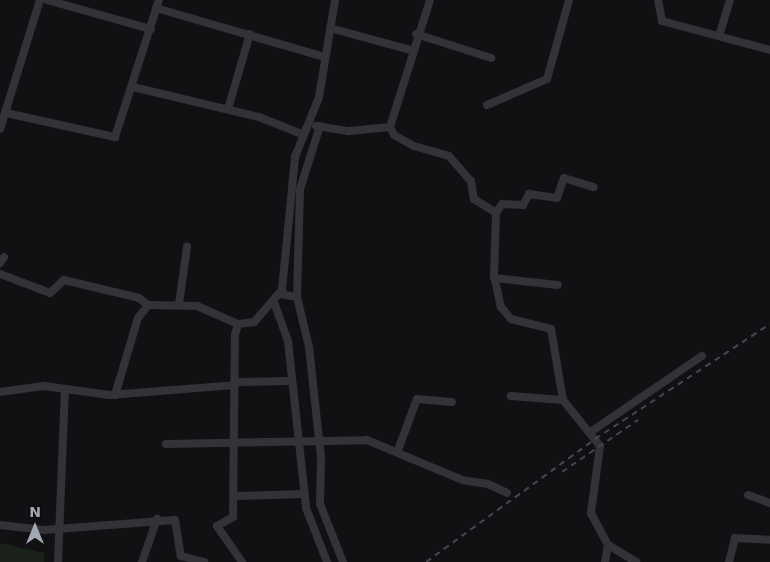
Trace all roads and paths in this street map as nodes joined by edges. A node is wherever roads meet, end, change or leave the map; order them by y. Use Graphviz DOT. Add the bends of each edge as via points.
graph roads {
  1 [pos="40,0"];
  2 [pos="47,0"];
  3 [pos="159,0"];
  4 [pos="335,0"];
  5 [pos="430,0"];
  6 [pos="569,0"];
  7 [pos="658,0"];
  8 [pos="730,0"];
  9 [pos="156,8"];
  10 [pos="151,28"];
  11 [pos="330,28"];
  12 [pos="250,34"];
  13 [pos="416,34"];
  14 [pos="719,36"];
  15 [pos="411,50"];
  16 [pos="770,50"];
  17 [pos="325,57"];
  18 [pos="491,58"];
  19 [pos="133,87"];
  20 [pos="487,105"];
  21 [pos="228,109"];
  22 [pos="6,113"];
  23 [pos="1,124"];
  24 [pos="309,124"];
  25 [pos="320,126"];
  26 [pos="390,127"];
  27 [pos="304,135"];
  28 [pos="594,187"];
  29 [pos="496,213"];
  30 [pos="187,248"];
  31 [pos="0,274"];
  32 [pos="494,278"];
  33 [pos="558,285"];
  34 [pos="289,296"];
  35 [pos="274,302"];
  36 [pos="178,304"];
  37 [pos="148,306"];
  38 [pos="238,324"];
  39 [pos="702,356"];
  40 [pos="290,381"];
  41 [pos="234,384"];
  42 [pos="65,389"];
  43 [pos="0,392"];
  44 [pos="116,395"];
  45 [pos="511,396"];
  46 [pos="563,400"];
  47 [pos="452,402"];
  48 [pos="592,431"];
  49 [pos="309,439"];
  50 [pos="235,440"];
  51 [pos="166,444"];
  52 [pos="398,450"];
  53 [pos="506,493"];
  54 [pos="304,494"];
  55 [pos="748,495"];
  56 [pos="234,496"];
  57 [pos="770,503"];
  58 [pos="157,519"];
  59 [pos="0,525"];
  60 [pos="60,529"];
  61 [pos="770,540"];
  62 [pos="608,545"];
  63 [pos="58,562"];
  64 [pos="142,562"];
  65 [pos="204,562"];
  66 [pos="242,562"];
  67 [pos="327,562"];
  68 [pos="343,562"];
  69 [pos="605,562"];
  70 [pos="636,562"];
  71 [pos="729,562"];
  1 -- 22 [label="street"];
  2 -- 10 [label="street"];
  3 -- 9 [label="street"];
  4 -- 11 [label="street"];
  5 -- 13 [label="street"];
  6 -- 20 [label="street" via="547,79"];
  7 -- 14 [label="street" via="662,21"];
  8 -- 14 [label="street"];
  9 -- 10 [label="street"];
  9 -- 12 [label="street"];
  10 -- 19 [label="street"];
  11 -- 15 [label="street"];
  11 -- 17 [label="street"];
  12 -- 17 [label="street"];
  12 -- 21 [label="street"];
  13 -- 15 [label="street"];
  13 -- 18 [label="street"];
  14 -- 16 [label="street"];
  15 -- 26 [label="street"];
  17 -- 24 [label="street"];
  19 -- 21 [label="street"];
  19 -- 22 [label="street" via="115,137"];
  21 -- 27 [label="street"];
  22 -- 23 [label="street"];
  24 -- 25 [label="street"];
  24 -- 27 [label="street"];
  25 -- 26 [label="street" via="357,131"];
  25 -- 34 [label="street" via="300,190"];
  26 -- 29 [label="street" via="397,138 449,156 471,180 474,199"];
  27 -- 34 [label="street" via="293,166"];
  28 -- 29 [label="street" via="564,178 557,198 529,194 522,205 502,204"];
  29 -- 32 [label="street"];
  30 -- 36 [label="street"];
  31 -- 37 [label="street" via="50,294 64,280 139,298"];
  32 -- 33 [label="street"];
  32 -- 46 [label="street" via="504,313 551,329"];
  34 -- 35 [label="street"];
  34 -- 49 [label="street" via="309,347"];
  35 -- 38 [label="street" via="250,324"];
  35 -- 40 [label="street" via="288,341"];
  36 -- 37 [label="street"];
  36 -- 38 [label="street" via="197,306"];
  37 -- 44 [label="street" via="138,318"];
  38 -- 41 [label="street"];
  39 -- 48 [label="street"];
  40 -- 41 [label="street"];
  40 -- 49 [label="street"];
  41 -- 44 [label="street"];
  41 -- 50 [label="street"];
  42 -- 43 [label="street" via="44,386"];
  42 -- 44 [label="street"];
  42 -- 60 [label="street"];
  45 -- 46 [label="street"];
  46 -- 48 [label="street"];
  47 -- 52 [label="street" via="417,399"];
  48 -- 62 [label="street" via="600,446 591,513"];
  49 -- 50 [label="street"];
  49 -- 52 [label="street" via="367,440"];
  49 -- 54 [label="street"];
  49 -- 68 [label="street" via="320,504"];
  50 -- 51 [label="street"];
  50 -- 56 [label="street"];
  52 -- 53 [label="street" via="462,480 488,484"];
  54 -- 56 [label="street"];
  54 -- 67 [label="street"];
  55 -- 57 [label="street"];
  56 -- 66 [label="street" via="232,519 217,526"];
  58 -- 60 [label="street"];
  58 -- 64 [label="street"];
  58 -- 65 [label="street" via="175,520 181,556"];
  59 -- 60 [label="street"];
  60 -- 63 [label="street"];
  61 -- 71 [label="street" via="735,538"];
  62 -- 69 [label="street"];
  62 -- 70 [label="street"];
}
